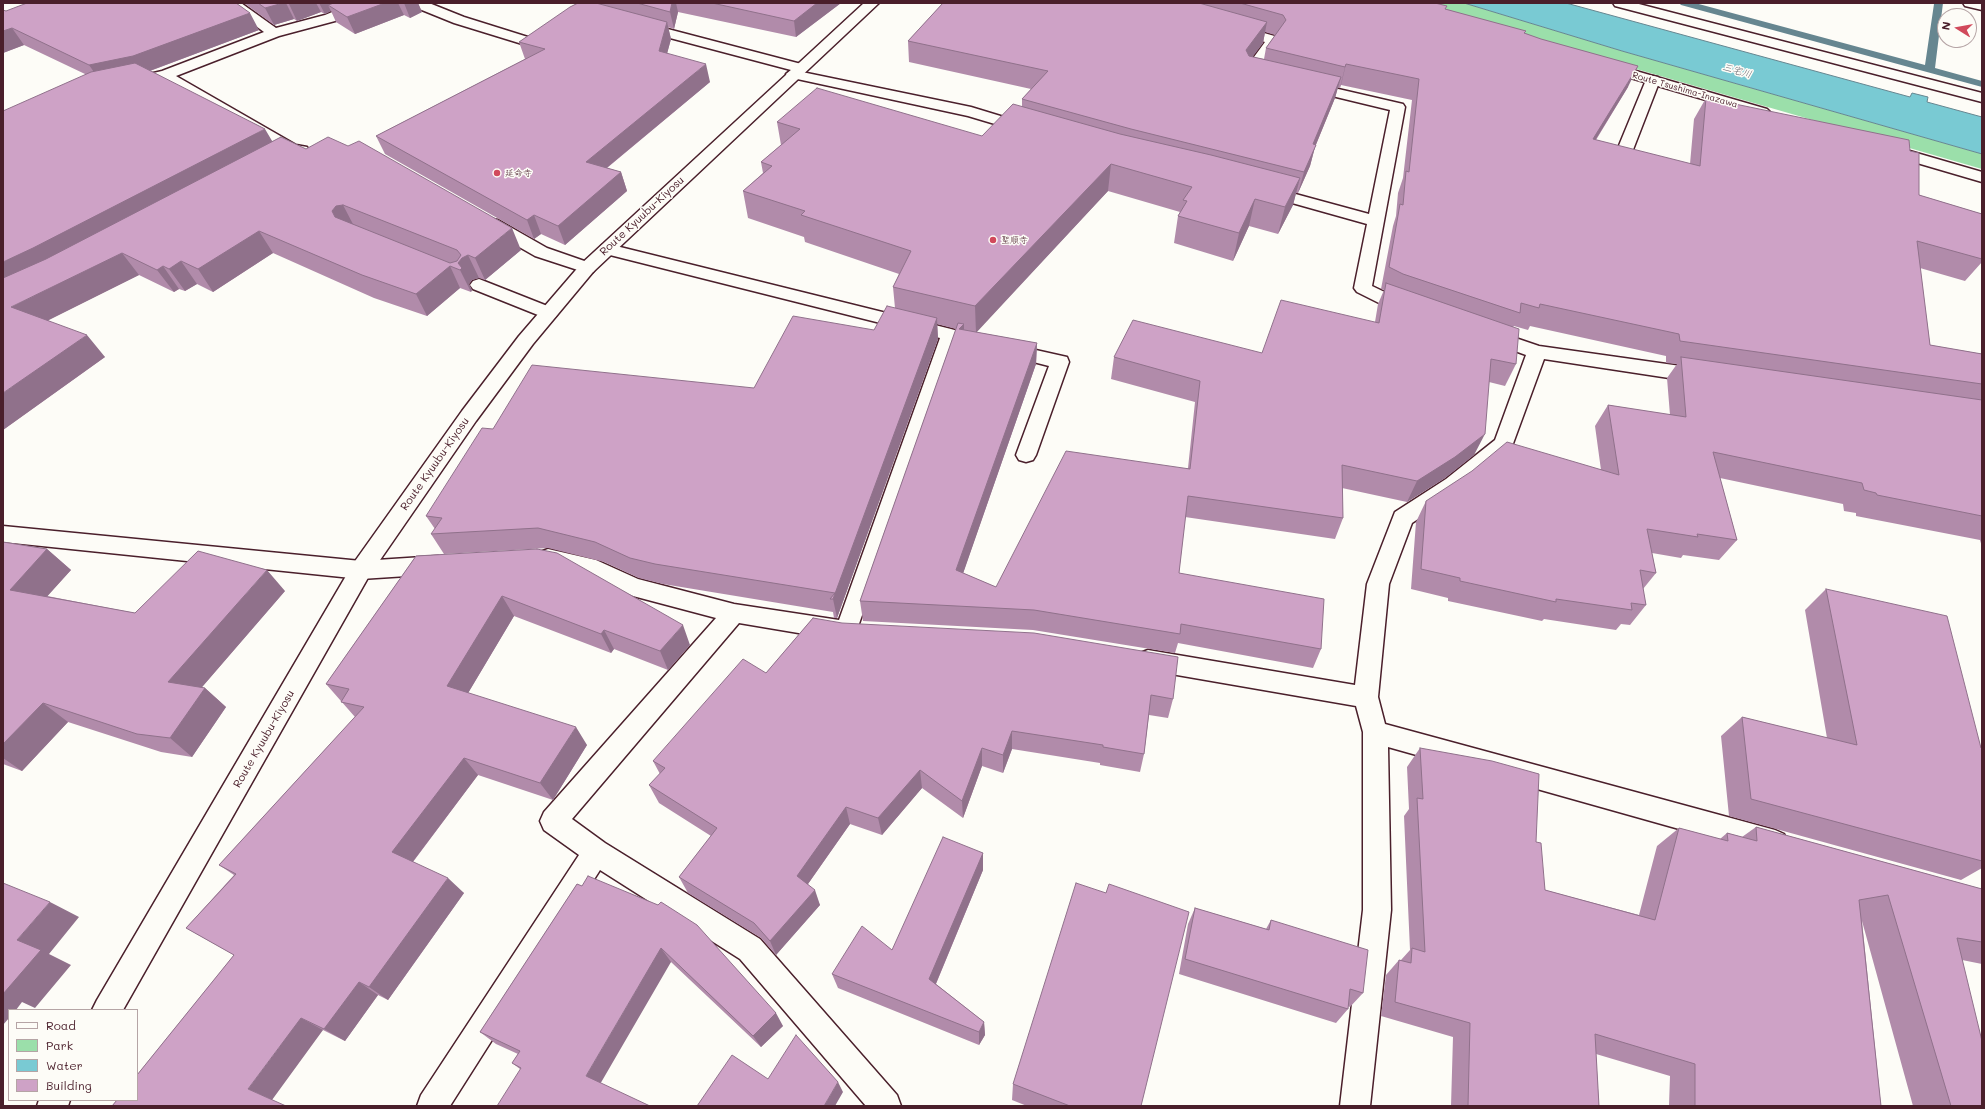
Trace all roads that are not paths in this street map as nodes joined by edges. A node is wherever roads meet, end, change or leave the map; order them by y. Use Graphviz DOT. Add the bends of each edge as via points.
graph roads {
  1 [pos="232,3"];
  2 [pos="366,3"];
  3 [pos="417,3"];
  4 [pos="872,3"];
  5 [pos="1620,3"];
  6 [pos="1970,3"];
  7 [pos="1982,6"];
  8 [pos="625,22"];
  9 [pos="1220,24"];
  10 [pos="559,27"];
  11 [pos="274,33"];
  12 [pos="1592,63"];
  13 [pos="796,71"];
  14 [pos="165,74"];
  15 [pos="143,79"];
  16 [pos="1281,79"];
  17 [pos="1653,80"];
  18 [pos="1297,83"];
  19 [pos="1982,98"];
  20 [pos="1775,116"];
  21 [pos="1038,132"];
  22 [pos="1875,146"];
  23 [pos="316,150"];
  24 [pos="1620,160"];
  25 [pos="1982,177"];
  26 [pos="1256,188"];
  27 [pos="481,218"];
  28 [pos="1376,221"];
  29 [pos="608,249"];
  30 [pos="587,268"];
  31 [pos="479,285"];
  32 [pos="549,313"];
  33 [pos="1426,314"];
  34 [pos="1478,332"];
  35 [pos="990,345"];
  36 [pos="1537,352"];
  37 [pos="1716,378"];
  38 [pos="1026,455"];
  39 [pos="3,534"];
  40 [pos="525,560"];
  41 [pos="462,564"];
  42 [pos="361,570"];
  43 [pos="734,612"];
  44 [pos="846,631"];
  45 [pos="870,632"];
  46 [pos="1126,656"];
  47 [pos="1366,697"];
  48 [pos="1375,732"];
  49 [pos="1798,849"];
  50 [pos="596,852"];
  51 [pos="108,1009"];
  52 [pos="432,1106"];
  53 [pos="886,1106"];
  54 [pos="1355,1106"];
  1 -- 11 [label="street"];
  2 -- 11 [label="street" via="330,18"];
  3 -- 10 [label="street" via="459,20 532,43"];
  4 -- 13 [label="street, Route Kyuubu-Kiyosu"];
  5 -- 19 [label="street"];
  6 -- 7 [label="street"];
  8 -- 13 [label="street"];
  9 -- 16 [label="street" via="1273,40 1250,72"];
  11 -- 14 [label="street"];
  12 -- 17 [label="street, Route Tsushima-Inazawa"];
  13 -- 21 [label="street" via="971,112"];
  13 -- 29 [label="street, Route Kyuubu-Kiyosu"];
  14 -- 15 [label="street"];
  14 -- 23 [label="street" via="286,154"];
  17 -- 20 [label="street, Route Tsushima-Inazawa"];
  17 -- 24 [label="street"];
  18 -- 28 [label="street" via="1398,107"];
  22 -- 25 [label="street"];
  26 -- 28 [label="street"];
  27 -- 30 [label="street" via="541,252"];
  28 -- 33 [label="street" via="1363,288 1389,301"];
  29 -- 30 [label="street, Route Kyuubu-Kiyosu"];
  29 -- 44 [label="street" via="959,337"];
  30 -- 32 [label="street, Route Kyuubu-Kiyosu"];
  31 -- 32 [label="street"];
  32 -- 42 [label="street, Route Kyuubu-Kiyosu" via="469,416"];
  34 -- 36 [label="street"];
  35 -- 38 [label="street" via="1060,362"];
  36 -- 37 [label="street"];
  36 -- 47 [label="street" via="1504,444 1454,485 1403,518 1378,584"];
  39 -- 42 [label="street"];
  40 -- 43 [label="street" via="548,558 596,569 633,587"];
  41 -- 42 [label="street"];
  42 -- 51 [label="street, Route Kyuubu-Kiyosu"];
  43 -- 44 [label="street"];
  43 -- 50 [label="street" via="553,821"];
  44 -- 45 [label="street"];
  46 -- 47 [label="street"];
  47 -- 48 [label="street"];
  48 -- 49 [label="street"];
  48 -- 54 [label="street" via="1377,910"];
  50 -- 52 [label="street"];
  50 -- 53 [label="street" via="750,949"];
}
